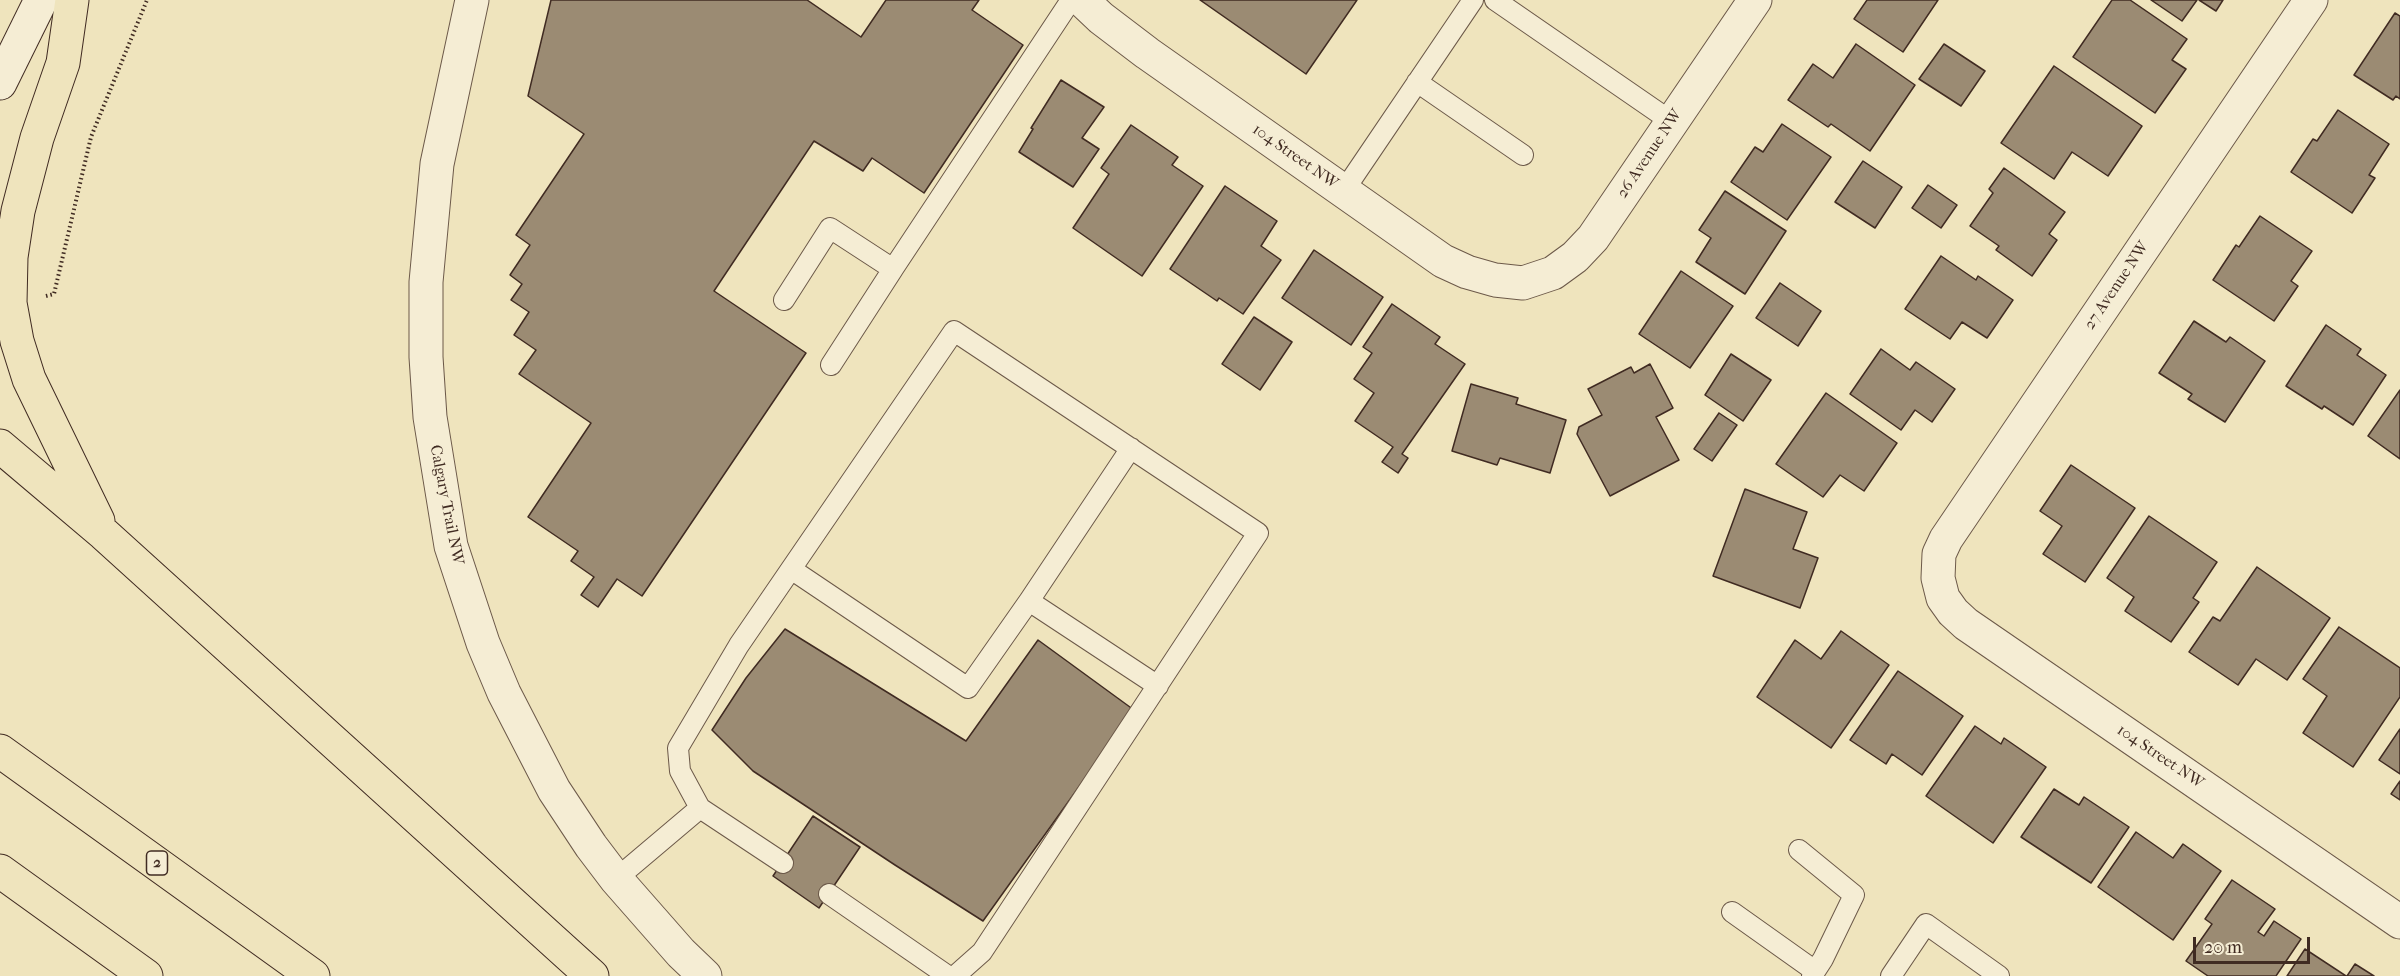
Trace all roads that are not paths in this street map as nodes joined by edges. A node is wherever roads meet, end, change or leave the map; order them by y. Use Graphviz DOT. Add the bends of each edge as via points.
graph roads {
  1 [pos="40,0"];
  2 [pos="72,0"];
  3 [pos="472,0"];
  4 [pos="1071,0"];
  5 [pos="1082,0"];
  6 [pos="1473,0"];
  7 [pos="1495,0"];
  8 [pos="1755,0"];
  9 [pos="2311,0"];
  10 [pos="1417,82"];
  11 [pos="0,83"];
  12 [pos="1672,122"];
  13 [pos="1523,155"];
  14 [pos="1343,192"];
  15 [pos="893,269"];
  16 [pos="1523,283"];
  17 [pos="784,300"];
  18 [pos="831,365"];
  19 [pos="0,446"];
  20 [pos="1131,448"];
  21 [pos="104,534"];
  22 [pos="791,569"];
  23 [pos="1938,578"];
  24 [pos="1029,601"];
  25 [pos="1158,686"];
  26 [pos="0,750"];
  27 [pos="700,808"];
  28 [pos="1800,850"];
  29 [pos="783,863"];
  30 [pos="0,871"];
  31 [pos="616,879"];
  32 [pos="828,894"];
  33 [pos="1732,912"];
  34 [pos="2400,922"];
  35 [pos="1814,973"];
  36 [pos="146,976"];
  37 [pos="313,976"];
  38 [pos="592,976"];
  39 [pos="705,976"];
  40 [pos="948,976"];
  41 [pos="955,976"];
  42 [pos="1891,976"];
  43 [pos="1999,976"];
  1 -- 11 [label="street"];
  2 -- 21 [label="highway" via="63,63 37,138 18,211 10,303 28,379"];
  3 -- 31 [label="street, Calgary Trail NW" via="437,164 427,270 426,357 439,486 466,595 504,693 554,790"];
  4 -- 15 [label="lane"];
  5 -- 14 [label="street, 104 Street NW" via="1147,53"];
  6 -- 10 [label="lane"];
  7 -- 12 [label="lane"];
  8 -- 12 [label="street, 26 Avenue NW"];
  9 -- 23 [label="street, 27 Avenue NW" via="1946,539 1939,554"];
  10 -- 13 [label="lane"];
  10 -- 14 [label="lane"];
  12 -- 16 [label="street, 26 Avenue NW" via="1593,238 1553,273"];
  14 -- 16 [label="street, 104 Street NW" via="1443,261 1467,272"];
  15 -- 17 [label="lane" via="830,228"];
  15 -- 18 [label="lane"];
  19 -- 21 [label="highway"];
  20 -- 22 [label="lane" via="954,331"];
  20 -- 24 [label="lane"];
  20 -- 25 [label="lane" via="1258,533"];
  21 -- 38 [label="highway"];
  22 -- 24 [label="lane" via="968,688"];
  22 -- 27 [label="lane" via="739,645 678,748 680,771"];
  23 -- 34 [label="street, 104 Street NW" via="1943,598 1966,624"];
  24 -- 25 [label="lane"];
  25 -- 41 [label="lane" via="982,952"];
  26 -- 37 [label="highway, 2"];
  27 -- 29 [label="lane"];
  27 -- 31 [label="lane"];
  28 -- 35 [label="lane" via="1854,895"];
  30 -- 36 [label="highway"];
  31 -- 39 [label="street, Calgary Trail NW"];
  32 -- 40 [label="lane"];
  33 -- 35 [label="lane"];
  42 -- 43 [label="lane" via="1926,924"];
}
